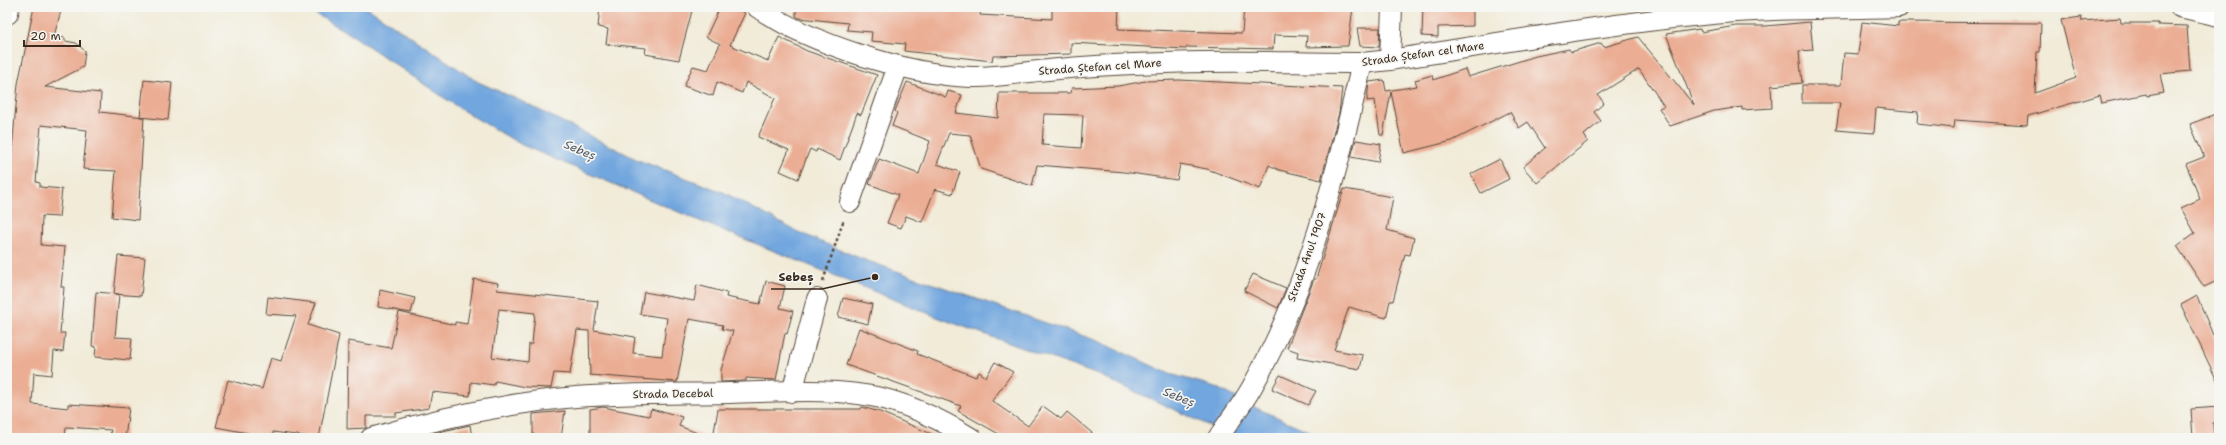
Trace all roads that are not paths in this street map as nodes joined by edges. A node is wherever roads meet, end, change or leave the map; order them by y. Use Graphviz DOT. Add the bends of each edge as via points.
graph roads {
  1 [pos="8,7"];
  2 [pos="757,7"];
  3 [pos="1392,7"];
  4 [pos="1899,7"];
  5 [pos="2180,7"];
  6 [pos="7,13"];
  7 [pos="2219,16"];
  8 [pos="1390,60"];
  9 [pos="1362,63"];
  10 [pos="898,66"];
  11 [pos="850,202"];
  12 [pos="817,299"];
  13 [pos="792,392"];
  14 [pos="371,438"];
  15 [pos="971,438"];
  16 [pos="1218,438"];
  1 -- 6 [label="main road"];
  2 -- 10 [label="street, Strada Ștefan cel Mare" via="792,27 826,42"];
  3 -- 8 [label="street"];
  4 -- 8 [label="street, Strada Ștefan cel Mare" via="1810,8 1703,15 1625,24"];
  5 -- 7 [label="street"];
  8 -- 9 [label="street, Strada Ștefan cel Mare"];
  9 -- 10 [label="street, Strada Ștefan cel Mare" via="1167,63 972,77 936,74"];
  9 -- 16 [label="street, Strada Anul 1907" via="1334,179 1299,284 1279,333 1251,387"];
  10 -- 11 [label="street"];
  12 -- 13 [label="street"];
  13 -- 14 [label="street, Strada Decebal" via="577,397 514,404 453,416"];
  13 -- 15 [label="street, Strada Decebal" via="860,394 882,399 931,415"];
}
